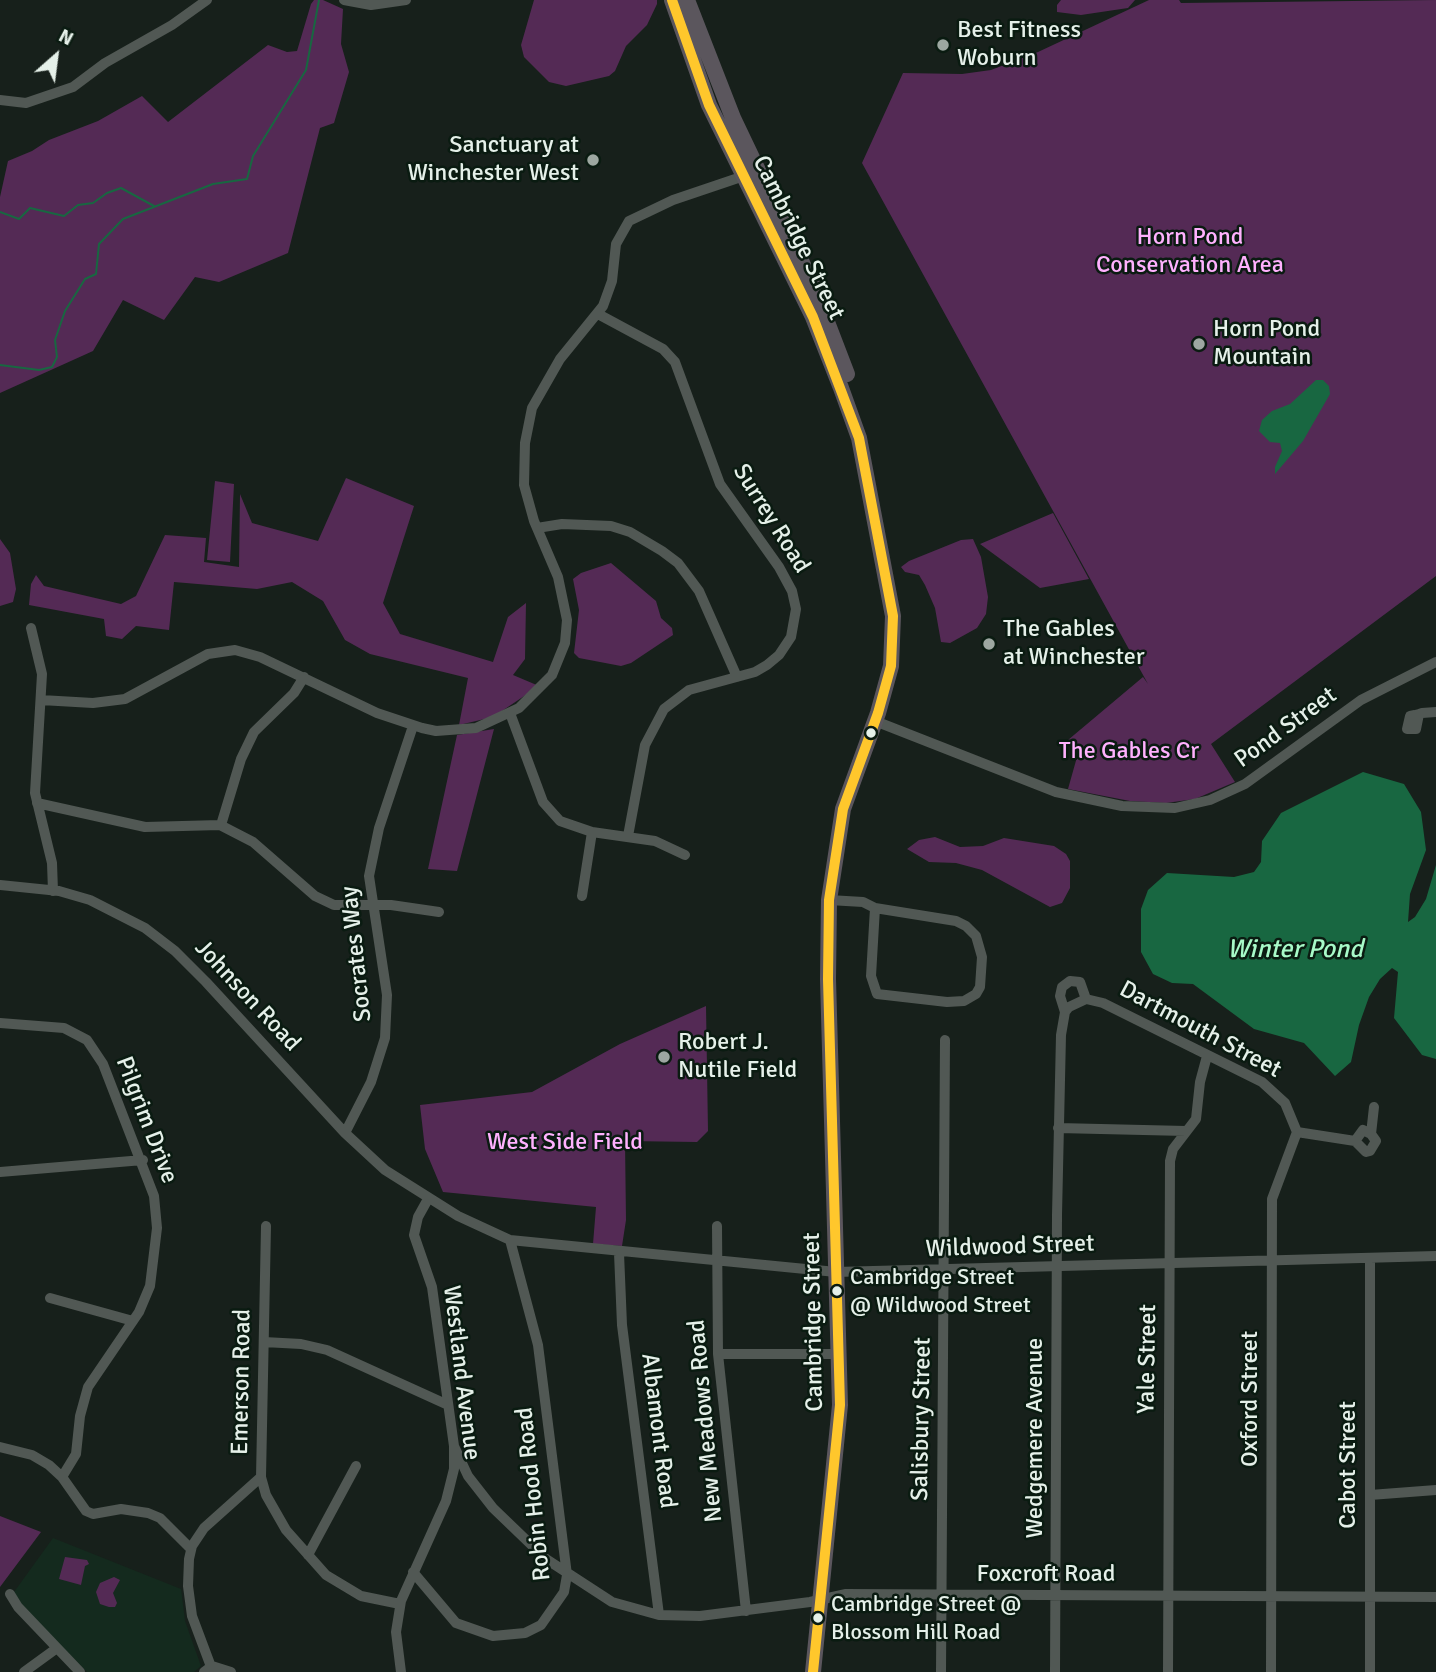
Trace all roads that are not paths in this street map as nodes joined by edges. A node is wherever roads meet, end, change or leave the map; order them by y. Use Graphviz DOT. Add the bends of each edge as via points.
graph roads {
  1 [pos="207,0"];
  2 [pos="344,0"];
  3 [pos="406,0"];
  4 [pos="673,0"];
  5 [pos="687,0"];
  6 [pos="691,34"];
  7 [pos="0,100"];
  8 [pos="724,137"];
  9 [pos="744,176"];
  10 [pos="723,181"];
  11 [pos="783,239"];
  12 [pos="598,314"];
  13 [pos="537,528"];
  14 [pos="31,628"];
  15 [pos="1436,662"];
  16 [pos="304,677"];
  17 [pos="737,677"];
  18 [pos="41,700"];
  19 [pos="1436,712"];
  20 [pos="510,713"];
  21 [pos="1419,714"];
  22 [pos="875,721"];
  23 [pos="413,726"];
  24 [pos="37,803"];
  25 [pos="221,825"];
  26 [pos="592,832"];
  27 [pos="628,836"];
  28 [pos="685,855"];
  29 [pos="0,885"];
  30 [pos="53,891"];
  31 [pos="582,896"];
  32 [pos="829,900"];
  33 [pos="371,905"];
  34 [pos="875,908"];
  35 [pos="439,912"];
  36 [pos="1082,1000"];
  37 [pos="1065,1012"];
  38 [pos="0,1023"];
  39 [pos="945,1040"];
  40 [pos="1207,1056"];
  41 [pos="1374,1107"];
  42 [pos="1059,1128"];
  43 [pos="1186,1131"];
  44 [pos="1297,1132"];
  45 [pos="345,1133"];
  46 [pos="1371,1134"];
  47 [pos="1355,1140"];
  48 [pos="143,1160"];
  49 [pos="0,1172"];
  50 [pos="428,1199"];
  51 [pos="266,1226"];
  52 [pos="717,1226"];
  53 [pos="510,1240"];
  54 [pos="619,1253"];
  55 [pos="1436,1256"];
  56 [pos="1370,1258"];
  57 [pos="1273,1260"];
  58 [pos="716,1261"];
  59 [pos="1169,1264"];
  60 [pos="1058,1267"];
  61 [pos="944,1270"];
  62 [pos="836,1272"];
  63 [pos="50,1298"];
  64 [pos="133,1321"];
  65 [pos="264,1342"];
  66 [pos="718,1354"];
  67 [pos="840,1354"];
  68 [pos="448,1405"];
  69 [pos="454,1446"];
  70 [pos="0,1447"];
  71 [pos="356,1466"];
  72 [pos="261,1477"];
  73 [pos="62,1478"];
  74 [pos="1436,1490"];
  75 [pos="1370,1495"];
  76 [pos="191,1549"];
  77 [pos="308,1555"];
  78 [pos="413,1572"];
  79 [pos="567,1575"];
  80 [pos="1056,1593"];
  81 [pos="10,1594"];
  82 [pos="941,1595"];
  83 [pos="1168,1596"];
  84 [pos="1271,1596"];
  85 [pos="1370,1597"];
  86 [pos="1436,1597"];
  87 [pos="821,1598"];
  88 [pos="400,1604"];
  89 [pos="746,1611"];
  90 [pos="659,1615"];
  91 [pos="57,1648"];
  92 [pos="210,1670"];
  93 [pos="24,1672"];
  94 [pos="80,1672"];
  95 [pos="231,1672"];
  96 [pos="401,1672"];
  97 [pos="813,1672"];
  98 [pos="941,1672"];
  99 [pos="1055,1672"];
  100 [pos="1168,1672"];
  101 [pos="1271,1672"];
  102 [pos="1370,1672"];
  1 -- 7 [label="street" via="73,87 26,103"];
  2 -- 3 [label="street" via="382,5"];
  4 -- 6 [label="highway"];
  5 -- 6 [label="highway"];
  6 -- 8 [label="highway, Cambridge Street"];
  6 -- 11 [label="highway, Cambridge Street"];
  8 -- 9 [label="highway, Cambridge Street"];
  8 -- 10 [label="street" via="733,163"];
  9 -- 10 [label="street"];
  9 -- 11 [label="highway, Cambridge Street"];
  10 -- 12 [label="street" via="629,221 617,242 610,290"];
  11 -- 22 [label="highway, Cambridge Street" via="859,438 894,617 893,657"];
  12 -- 13 [label="street" via="560,359 532,408 523,465 527,500"];
  12 -- 17 [label="street, Surrey Road" via="663,349 675,362 720,484 792,591 796,609 791,637 767,665"];
  13 -- 17 [label="street" via="611,526 662,551 699,591"];
  13 -- 20 [label="street" via="565,601 565,643 552,675"];
  14 -- 18 [label="street" via="42,668"];
  15 -- 22 [label="street, Pond Street" via="1361,700 1245,784 1210,800 1175,808 1122,806 1045,789"];
  16 -- 18 [label="street" via="253,655 223,651 208,654 125,699 93,703"];
  16 -- 23 [label="street"];
  16 -- 25 [label="street" via="295,693 254,732"];
  17 -- 27 [label="street, Surrey Road" via="689,691 664,709 645,745"];
  18 -- 24 [label="street" via="34,776"];
  19 -- 21 [label="street"];
  20 -- 23 [label="street" via="460,730"];
  20 -- 26 [label="street" via="542,803 560,821"];
  22 -- 32 [label="highway, Cambridge Street" via="843,809"];
  23 -- 33 [label="street, Socrates Way" via="372,855"];
  24 -- 25 [label="street" via="145,827"];
  24 -- 30 [label="street" via="52,863"];
  25 -- 33 [label="street" via="253,842 323,901 344,907"];
  26 -- 27 [label="street"];
  26 -- 31 [label="street"];
  27 -- 28 [label="street" via="655,841"];
  29 -- 30 [label="street, Johnson Road"];
  30 -- 45 [label="street, Johnson Road" via="121,914 175,951"];
  32 -- 34 [label="street" via="864,902"];
  32 -- 62 [label="highway, Cambridge Street"];
  33 -- 35 [label="street"];
  33 -- 45 [label="street, Socrates Way" via="388,1017 371,1082"];
  34 -- 34 [label="street" via="956,921 971,930 982,957 976,994 964,1001 947,1002 877,994 871,976"];
  36 -- 37 [label="street"];
  36 -- 37 [label="street, Dartmouth Street" via="1080,982 1070,981 1060,996"];
  36 -- 40 [label="street, Dartmouth Street" via="1103,1003"];
  37 -- 42 [label="street, Wedgemere Avenue" via="1060,1035"];
  38 -- 48 [label="street, Pilgrim Drive" via="64,1028 87,1040 103,1064"];
  39 -- 61 [label="street, Salisbury Street"];
  40 -- 43 [label="street, Yale Street" via="1198,1111"];
  40 -- 44 [label="street, Dartmouth Street" via="1278,1094"];
  41 -- 46 [label="street"];
  42 -- 43 [label="street"];
  42 -- 60 [label="street, Wedgemere Avenue"];
  43 -- 59 [label="street, Yale Street" via="1170,1161"];
  44 -- 47 [label="street"];
  44 -- 57 [label="street, Oxford Street" via="1272,1199"];
  45 -- 50 [label="street, Johnson Road" via="385,1170"];
  46 -- 47 [label="street" via="1363,1130"];
  46 -- 47 [label="street" via="1376,1141 1370,1152"];
  48 -- 49 [label="street"];
  48 -- 64 [label="street, Pilgrim Drive" via="154,1196 157,1228 150,1286"];
  50 -- 53 [label="street, Wildwood Street"];
  50 -- 68 [label="street, Westland Avenue" via="414,1235 432,1287"];
  51 -- 65 [label="street, Emerson Road"];
  52 -- 58 [label="street, New Meadows Road"];
  53 -- 54 [label="street, Wildwood Street"];
  53 -- 79 [label="street, Robin Hood Road" via="538,1345"];
  54 -- 58 [label="street, Wildwood Street"];
  54 -- 90 [label="street, Albamont Road" via="621,1312"];
  55 -- 56 [label="street, Wildwood Street"];
  56 -- 57 [label="street, Wildwood Street"];
  56 -- 75 [label="street, Cabot Street"];
  57 -- 59 [label="street, Wildwood Street"];
  57 -- 84 [label="street, Oxford Street"];
  58 -- 62 [label="street, Wildwood Street"];
  58 -- 66 [label="street, New Meadows Road"];
  59 -- 60 [label="street, Wildwood Street"];
  59 -- 83 [label="street, Yale Street"];
  60 -- 61 [label="street, Wildwood Street"];
  60 -- 80 [label="street, Wedgemere Avenue"];
  61 -- 62 [label="street, Wildwood Street"];
  61 -- 82 [label="street, Salisbury Street"];
  62 -- 67 [label="highway, Cambridge Street"];
  63 -- 64 [label="street"];
  64 -- 73 [label="street, Pilgrim Drive" via="88,1387 76,1454"];
  65 -- 68 [label="street" via="327,1350"];
  65 -- 72 [label="street, Emerson Road"];
  66 -- 67 [label="street"];
  66 -- 89 [label="street, New Meadows Road"];
  67 -- 87 [label="highway, Cambridge Street" via="839,1430"];
  68 -- 69 [label="street, Westland Avenue"];
  69 -- 78 [label="street, Westland Avenue" via="446,1501"];
  69 -- 79 [label="street, Foxcroft Road" via="468,1475 493,1508 517,1535"];
  70 -- 73 [label="street" via="32,1455"];
  71 -- 77 [label="street"];
  72 -- 76 [label="street, Emerson Road" via="218,1513"];
  72 -- 77 [label="street" via="286,1530"];
  73 -- 76 [label="street" via="86,1511 149,1513"];
  74 -- 75 [label="street"];
  75 -- 85 [label="street, Cabot Street"];
  76 -- 92 [label="street" via="188,1586 192,1616"];
  77 -- 88 [label="street" via="337,1584 360,1596"];
  78 -- 79 [label="street, Robin Hood Road" via="456,1623 493,1636 525,1633 541,1625 565,1592"];
  78 -- 88 [label="street, Westland Avenue"];
  79 -- 90 [label="street, Foxcroft Road" via="612,1602"];
  80 -- 82 [label="street, Foxcroft Road"];
  80 -- 83 [label="street, Foxcroft Road"];
  80 -- 99 [label="street, Wedgemere Avenue"];
  81 -- 91 [label="street"];
  82 -- 87 [label="street, Foxcroft Road"];
  82 -- 98 [label="street, Salisbury Street"];
  83 -- 84 [label="street, Foxcroft Road"];
  83 -- 100 [label="street, Yale Street"];
  84 -- 85 [label="street, Foxcroft Road"];
  84 -- 101 [label="street, Oxford Street"];
  85 -- 86 [label="street, Foxcroft Road"];
  85 -- 102 [label="street, Cabot Street"];
  87 -- 89 [label="street, Foxcroft Road"];
  87 -- 97 [label="highway, Cambridge Street"];
  88 -- 96 [label="street, Westland Avenue" via="396,1632"];
  89 -- 90 [label="street, Foxcroft Road"];
  91 -- 93 [label="street"];
  91 -- 94 [label="street"];
  92 -- 95 [label="street"];
}
